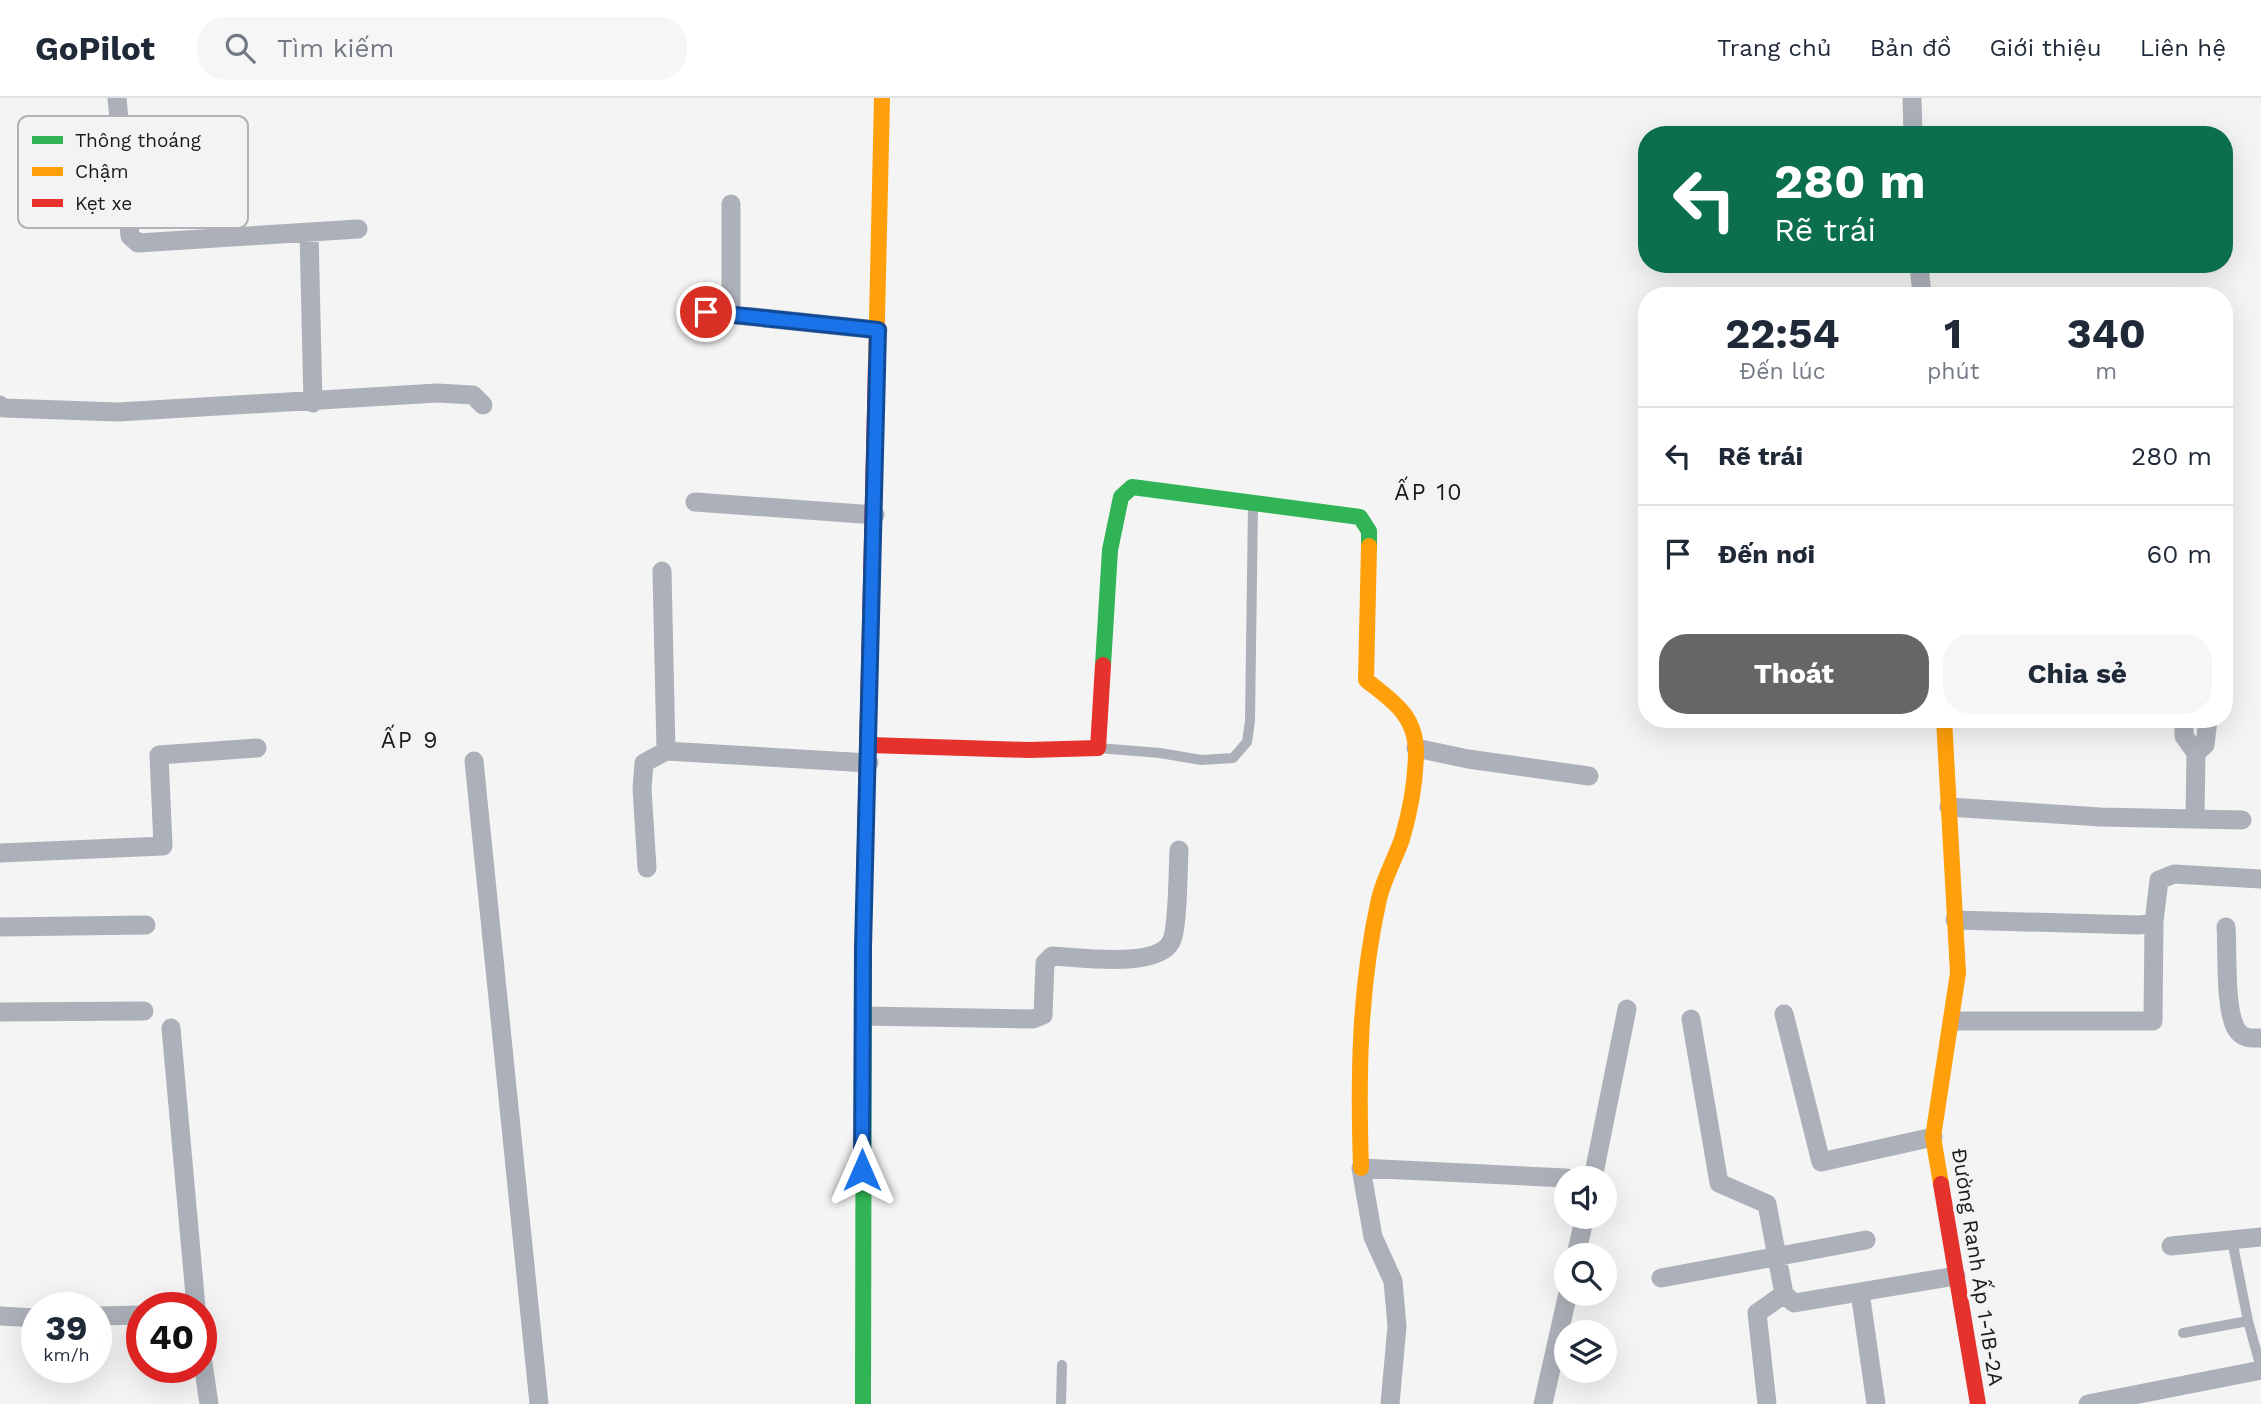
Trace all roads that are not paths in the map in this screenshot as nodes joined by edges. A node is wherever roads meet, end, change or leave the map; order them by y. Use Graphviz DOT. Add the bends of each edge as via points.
graph roads {
  1 [pos="117,98"];
  2 [pos="882,98"];
  3 [pos="1912,98"];
  4 [pos="119,116"];
  5 [pos="1913,126"];
  6 [pos="731,204"];
  7 [pos="129,228"];
  8 [pos="358,229"];
  9 [pos="309,232"];
  10 [pos="706,312"];
  11 [pos="731,315"];
  12 [pos="878,330"];
  13 [pos="313,403"];
  14 [pos="0,405"];
  15 [pos="483,405"];
  16 [pos="695,502"];
  17 [pos="1254,504"];
  18 [pos="875,515"];
  19 [pos="662,571"];
  20 [pos="1945,728"];
  21 [pos="2184,728"];
  22 [pos="2207,728"];
  23 [pos="257,748"];
  24 [pos="1098,748"];
  25 [pos="1416,748"];
  26 [pos="666,751"];
  27 [pos="2196,753"];
  28 [pos="869,754"];
  29 [pos="474,761"];
  30 [pos="1589,776"];
  31 [pos="1949,807"];
  32 [pos="2196,819"];
  33 [pos="2242,820"];
  34 [pos="1179,850"];
  35 [pos="0,853"];
  36 [pos="647,868"];
  37 [pos="2261,879"];
  38 [pos="1955,920"];
  39 [pos="2154,922"];
  40 [pos="146,925"];
  41 [pos="0,927"];
  42 [pos="2226,927"];
  43 [pos="1627,1009"];
  44 [pos="0,1012"];
  45 [pos="144,1012"];
  46 [pos="1784,1014"];
  47 [pos="863,1016"];
  48 [pos="1691,1020"];
  49 [pos="1952,1021"];
  50 [pos="171,1028"];
  51 [pos="2261,1038"];
  52 [pos="1933,1137"];
  53 [pos="1595,1166"];
  54 [pos="1361,1168"];
  55 [pos="1554,1177"];
  56 [pos="2261,1237"];
  57 [pos="1867,1240"];
  58 [pos="2232,1240"];
  59 [pos="2171,1247"];
  60 [pos="1776,1256"];
  61 [pos="1956,1276"];
  62 [pos="1661,1278"];
  63 [pos="195,1292"];
  64 [pos="1860,1292"];
  65 [pos="1784,1294"];
  66 [pos="1564,1306"];
  67 [pos="0,1317"];
  68 [pos="21,1318"];
  69 [pos="2248,1321"];
  70 [pos="2183,1333"];
  71 [pos="1062,1365"];
  72 [pos="2261,1369"];
  73 [pos="206,1383"];
  74 [pos="209,1404"];
  75 [pos="539,1404"];
  76 [pos="863,1404"];
  77 [pos="1061,1404"];
  78 [pos="1390,1404"];
  79 [pos="1543,1404"];
  80 [pos="1767,1404"];
  81 [pos="1875,1404"];
  82 [pos="1978,1404"];
  83 [pos="2088,1404"];
  1 -- 4 [label="street"];
  2 -- 12 [label="street"];
  3 -- 5 [label="street"];
  6 -- 11 [label="street"];
  7 -- 9 [label="street" via="138,243"];
  8 -- 9 [label="street"];
  9 -- 13 [label="street"];
  10 -- 11 [label="street"];
  11 -- 12 [label="street"];
  12 -- 18 [label="street"];
  13 -- 14 [label="street" via="118,412"];
  13 -- 15 [label="street" via="460,393 473,395"];
  16 -- 18 [label="street"];
  17 -- 24 [label="street" via="1143,487 1132,487 1121,497 1110,550"];
  17 -- 24 [label="lane" via="1250,721 1244,748 1233,758 1201,760"];
  17 -- 25 [label="street" via="1360,517 1369,531 1366,680 1405,711"];
  18 -- 28 [label="street"];
  19 -- 26 [label="street"];
  20 -- 31 [label="street, Đường Ranh Ấp 1-1B-2A"];
  21 -- 27 [label="street"];
  22 -- 27 [label="street" via="2205,745"];
  23 -- 35 [label="street" via="159,755 163,846"];
  24 -- 28 [label="street"];
  25 -- 30 [label="street"];
  25 -- 54 [label="street" via="1410,804 1380,895 1364,974 1358,1080"];
  26 -- 28 [label="street"];
  26 -- 36 [label="street" via="645,763"];
  27 -- 32 [label="street"];
  28 -- 47 [label="street"];
  29 -- 75 [label="street"];
  31 -- 32 [label="street"];
  31 -- 38 [label="street, Đường Ranh Ấp 1-1B-2A"];
  32 -- 33 [label="street"];
  34 -- 47 [label="street" via="1173,940 1164,953 1142,959 1052,956 1045,963 1043,1016 1033,1020"];
  37 -- 39 [label="street" via="2174,874 2159,880"];
  38 -- 39 [label="street"];
  38 -- 49 [label="street, Đường Ranh Ấp 1-1B-2A" via="1958,973"];
  39 -- 49 [label="street" via="2153,1021"];
  40 -- 41 [label="street"];
  42 -- 51 [label="street" via="2231,1017 2246,1038"];
  43 -- 53 [label="street"];
  44 -- 45 [label="street"];
  46 -- 52 [label="street" via="1821,1162"];
  47 -- 76 [label="street"];
  48 -- 60 [label="street" via="1719,1183 1767,1204"];
  49 -- 52 [label="street, Đường Ranh Ấp 1-1B-2A"];
  50 -- 63 [label="street"];
  52 -- 61 [label="street, Đường Ranh Ấp 1-1B-2A"];
  54 -- 55 [label="street"];
  54 -- 78 [label="street" via="1373,1237 1393,1281 1397,1326"];
  56 -- 58 [label="street"];
  57 -- 60 [label="street"];
  58 -- 59 [label="street"];
  58 -- 69 [label="lane"];
  60 -- 62 [label="street"];
  60 -- 65 [label="street"];
  61 -- 64 [label="street"];
  61 -- 82 [label="street, Đường Ranh Ấp 1-1B-2A"];
  64 -- 65 [label="street" via="1794,1303"];
  64 -- 81 [label="street"];
  65 -- 80 [label="street" via="1757,1313"];
  66 -- 79 [label="street"];
  67 -- 68 [label="street"];
  69 -- 70 [label="lane"];
  69 -- 72 [label="lane"];
  71 -- 77 [label="lane"];
  72 -- 83 [label="street"];
  73 -- 74 [label="street"];
}
